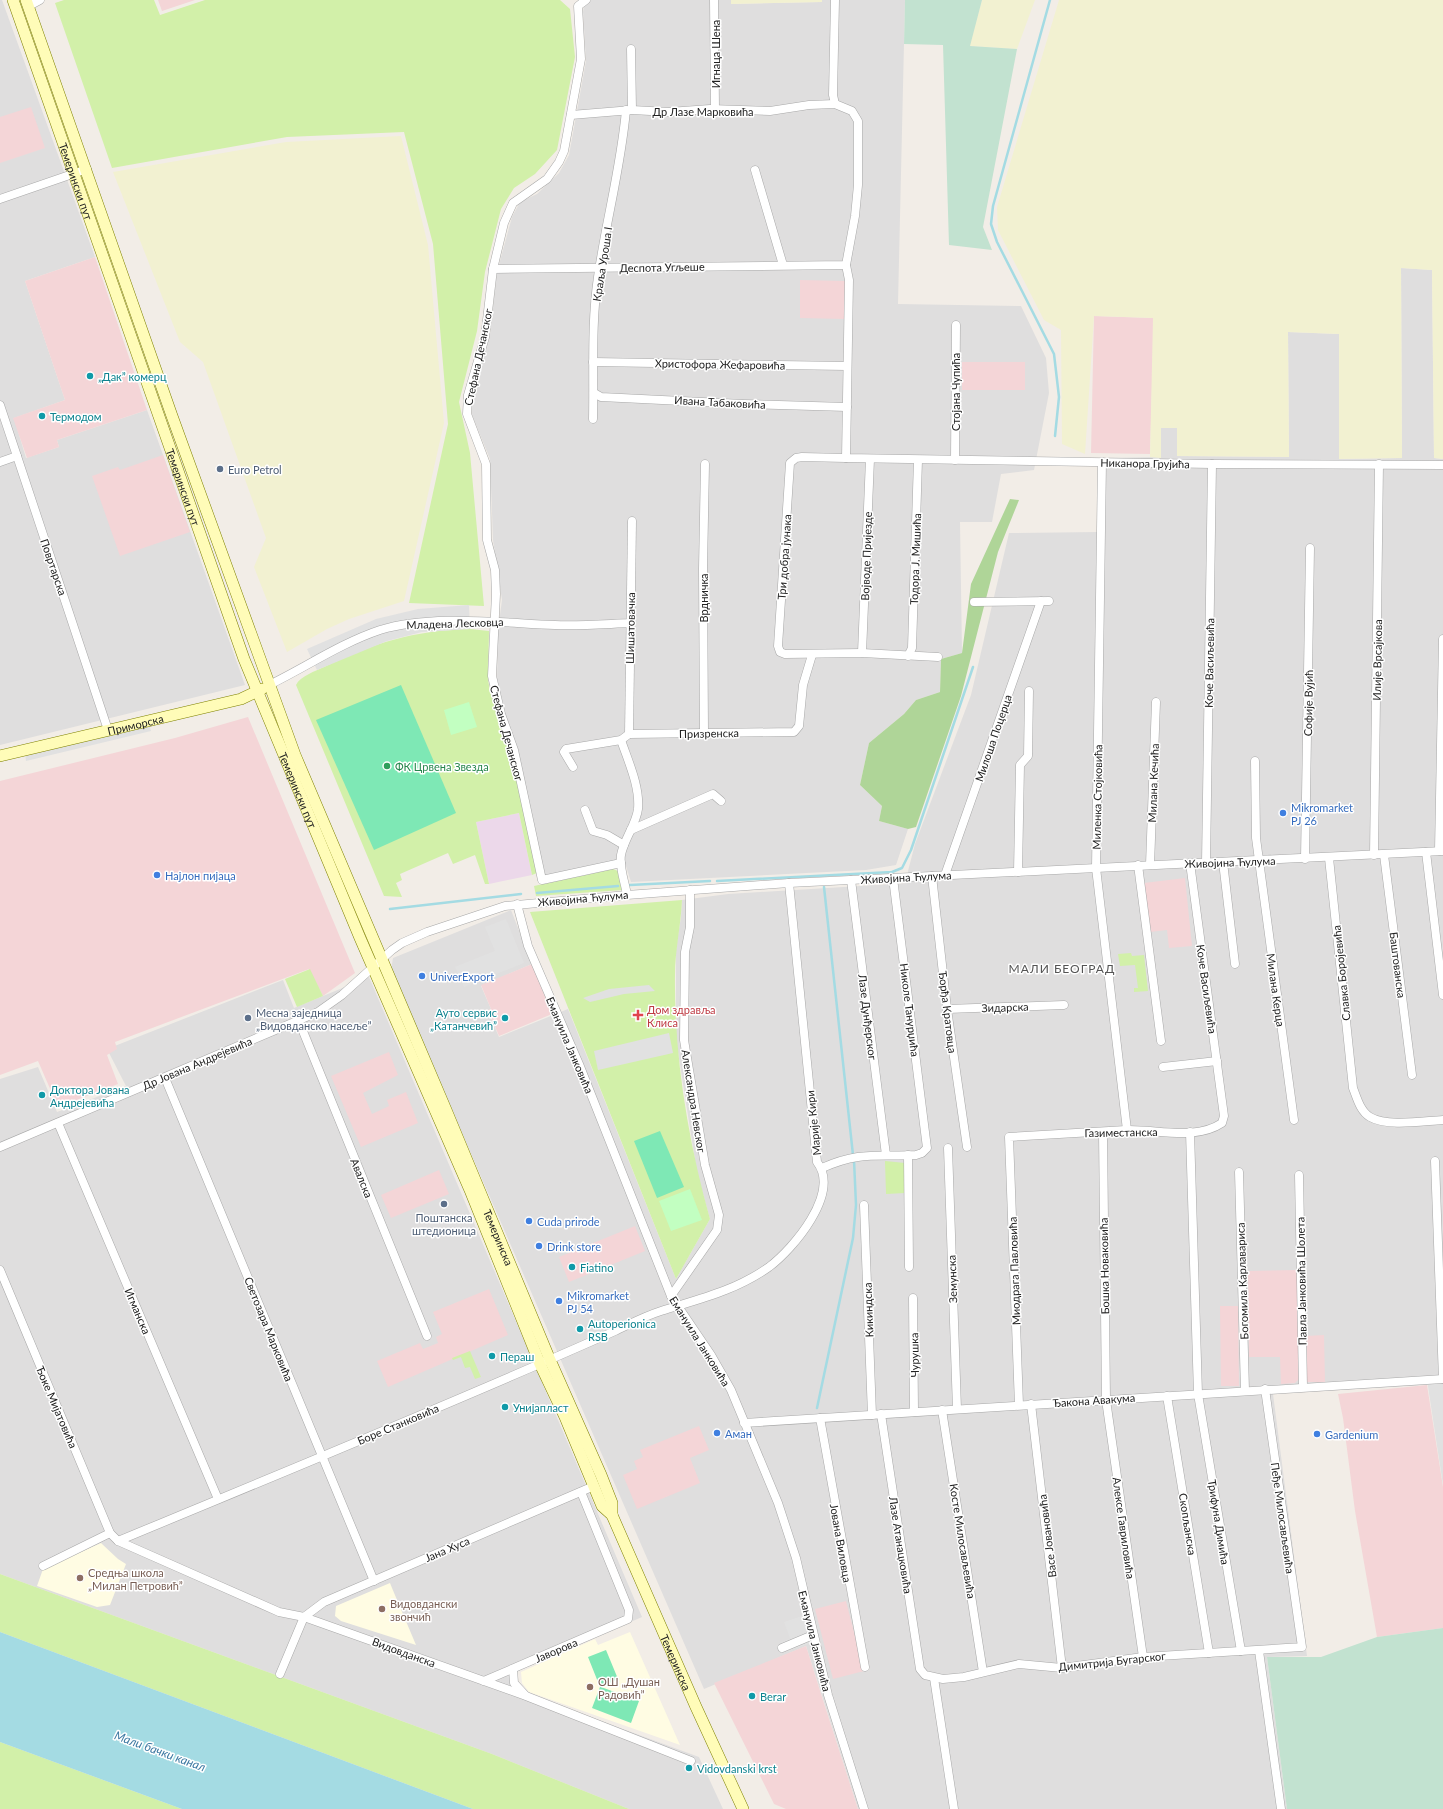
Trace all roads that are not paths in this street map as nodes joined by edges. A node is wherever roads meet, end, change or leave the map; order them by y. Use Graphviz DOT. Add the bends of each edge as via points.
graph roads {
  1 [pos="13,0"];
  2 [pos="40,0"];
  3 [pos="586,0"];
  4 [pos="714,0"];
  5 [pos="835,0"];
  6 [pos="28,3"];
  7 [pos="631,49"];
  8 [pos="835,104"];
  9 [pos="715,109"];
  10 [pos="629,110"];
  11 [pos="571,115"];
  12 [pos="87,169"];
  13 [pos="755,170"];
  14 [pos="75,173"];
  15 [pos="0,199"];
  16 [pos="783,265"];
  17 [pos="846,265"];
  18 [pos="600,268"];
  19 [pos="493,269"];
  20 [pos="956,324"];
  21 [pos="593,362"];
  22 [pos="847,366"];
  23 [pos="594,393"];
  24 [pos="0,405"];
  25 [pos="847,406"];
  26 [pos="593,419"];
  27 [pos="17,456"];
  28 [pos="846,458"];
  29 [pos="870,459"];
  30 [pos="918,460"];
  31 [pos="955,460"];
  32 [pos="0,462"];
  33 [pos="1102,462"];
  34 [pos="705,464"];
  35 [pos="1212,464"];
  36 [pos="1379,464"];
  37 [pos="1443,465"];
  38 [pos="790,467"];
  39 [pos="632,522"];
  40 [pos="1310,548"];
  41 [pos="974,602"];
  42 [pos="494,622"];
  43 [pos="630,624"];
  44 [pos="1443,639"];
  45 [pos="862,653"];
  46 [pos="812,655"];
  47 [pos="908,656"];
  48 [pos="938,657"];
  49 [pos="269,685"];
  50 [pos="1029,690"];
  51 [pos="257,691"];
  52 [pos="1156,702"];
  53 [pos="108,730"];
  54 [pos="704,733"];
  55 [pos="629,734"];
  56 [pos="620,740"];
  57 [pos="0,756"];
  58 [pos="1255,761"];
  59 [pos="573,767"];
  60 [pos="721,801"];
  61 [pos="585,810"];
  62 [pos="631,830"];
  63 [pos="624,845"];
  64 [pos="1441,851"];
  65 [pos="1426,852"];
  66 [pos="1374,855"];
  67 [pos="1384,855"];
  68 [pos="1329,858"];
  69 [pos="1305,859"];
  70 [pos="1259,860"];
  71 [pos="621,862"];
  72 [pos="1222,862"];
  73 [pos="1190,863"];
  74 [pos="1206,863"];
  75 [pos="1138,865"];
  76 [pos="1150,865"];
  77 [pos="1096,868"];
  78 [pos="1018,872"];
  79 [pos="945,875"];
  80 [pos="932,876"];
  81 [pos="893,878"];
  82 [pos="851,880"];
  83 [pos="789,883"];
  84 [pos="690,890"];
  85 [pos="627,895"];
  86 [pos="517,904"];
  87 [pos="382,959"];
  88 [pos="1235,964"];
  89 [pos="373,967"];
  90 [pos="1443,995"];
  91 [pos="1064,1005"];
  92 [pos="947,1009"];
  93 [pos="298,1019"];
  94 [pos="1161,1041"];
  95 [pos="1217,1061"];
  96 [pos="1163,1066"];
  97 [pos="1412,1075"];
  98 [pos="165,1078"];
  99 [pos="1224,1116"];
  100 [pos="1294,1120"];
  101 [pos="1443,1120"];
  102 [pos="58,1123"];
  103 [pos="1127,1130"];
  104 [pos="1103,1132"];
  105 [pos="1190,1132"];
  106 [pos="1009,1137"];
  107 [pos="0,1147"];
  108 [pos="967,1147"];
  109 [pos="948,1148"];
  110 [pos="886,1155"];
  111 [pos="908,1155"];
  112 [pos="1435,1161"];
  113 [pos="822,1168"];
  114 [pos="1239,1172"];
  115 [pos="1299,1175"];
  116 [pos="864,1205"];
  117 [pos="910,1267"];
  118 [pos="0,1270"];
  119 [pos="672,1296"];
  120 [pos="913,1298"];
  121 [pos="678,1307"];
  122 [pos="427,1336"];
  123 [pos="545,1362"];
  124 [pos="1443,1379"];
  125 [pos="1303,1387"];
  126 [pos="1265,1389"];
  127 [pos="1245,1391"];
  128 [pos="1198,1394"];
  129 [pos="1167,1396"];
  130 [pos="1106,1400"];
  131 [pos="1031,1404"];
  132 [pos="1019,1405"];
  133 [pos="956,1409"];
  134 [pos="942,1410"];
  135 [pos="914,1412"];
  136 [pos="881,1414"];
  137 [pos="872,1415"];
  138 [pos="820,1418"];
  139 [pos="744,1423"];
  140 [pos="322,1456"];
  141 [pos="594,1486"];
  142 [pos="581,1492"];
  143 [pos="218,1500"];
  144 [pos="612,1515"];
  145 [pos="110,1533"];
  146 [pos="118,1541"];
  147 [pos="43,1566"];
  148 [pos="374,1581"];
  149 [pos="304,1617"];
  150 [pos="813,1635"];
  151 [pos="1302,1647"];
  152 [pos="782,1648"];
  153 [pos="1241,1651"];
  154 [pos="1259,1651"];
  155 [pos="1209,1653"];
  156 [pos="1143,1657"];
  157 [pos="865,1667"];
  158 [pos="513,1668"];
  159 [pos="1062,1668"];
  160 [pos="983,1672"];
  161 [pos="280,1674"];
  162 [pos="925,1675"];
  163 [pos="934,1678"];
  164 [pos="484,1681"];
  165 [pos="526,1696"];
  166 [pos="691,1761"];
  167 [pos="743,1809"];
  168 [pos="864,1809"];
  169 [pos="954,1809"];
  170 [pos="1281,1809"];
  1 -- 14 [label="main road, Темерински пут"];
  2 -- 6 [label="street"];
  3 -- 11 [label="street, Стефана Дечанског" via="578,6 582,59"];
  4 -- 9 [label="street, Игнаца Шена"];
  5 -- 8 [label="street"];
  6 -- 12 [label="main road, Темерински пут"];
  7 -- 10 [label="street, Краља Уроша I"];
  8 -- 9 [label="street, Др Лазе Марковића" via="809,104 770,111"];
  8 -- 17 [label="street" via="852,111 858,121 855,216"];
  9 -- 10 [label="street, Др Лазе Марковића" via="669,112"];
  10 -- 11 [label="street, Др Лазе Марковића"];
  10 -- 18 [label="street, Краља Уроша I"];
  11 -- 19 [label="street, Стефана Дечанског" via="560,162 546,179 518,198 509,212"];
  12 -- 14 [label="street"];
  12 -- 49 [label="main road, Темерински пут"];
  13 -- 16 [label="street"];
  14 -- 15 [label="street"];
  14 -- 51 [label="main road, Темерински пут" via="214,575"];
  16 -- 17 [label="street, Деспота Угљеше"];
  16 -- 18 [label="street, Деспота Угљеше"];
  17 -- 22 [label="street" via="849,280"];
  18 -- 19 [label="street, Деспота Угљеше"];
  18 -- 21 [label="street, Краља Уроша I" via="596,292"];
  19 -- 42 [label="street, Стефана Дечанског" via="484,337 468,395 467,414 486,464 488,540 495,570"];
  20 -- 31 [label="street, Стојана Чупића"];
  21 -- 22 [label="street, Христофора Жефаровића"];
  21 -- 23 [label="street, Краља Уроша I"];
  22 -- 25 [label="street"];
  23 -- 25 [label="street, Ивана Табаковића" via="601,396 743,404"];
  23 -- 26 [label="street, Краља Уроша I"];
  24 -- 27 [label="street, Повртарска"];
  25 -- 28 [label="street"];
  27 -- 32 [label="street"];
  27 -- 53 [label="street, Повртарска"];
  28 -- 29 [label="street, Никанора Грујића"];
  28 -- 38 [label="street, Никанора Грујића" via="802,457 792,460"];
  29 -- 30 [label="street, Никанора Грујића"];
  29 -- 45 [label="street, Војводе Пријезде"];
  30 -- 31 [label="street, Никанора Грујића"];
  30 -- 47 [label="street, Тодора Ј. Мишића" via="912,648"];
  31 -- 33 [label="street, Никанора Грујића"];
  33 -- 35 [label="street, Никанора Грујића"];
  33 -- 77 [label="street, Миленка Стојковића"];
  34 -- 54 [label="street, Врдничка"];
  35 -- 36 [label="street, Никанора Грујића"];
  35 -- 74 [label="street, Коче Васиљевића"];
  36 -- 37 [label="street, Никанора Грујића"];
  36 -- 66 [label="street, Илије Врсајкова"];
  38 -- 46 [label="street, Три добра јунака" via="778,646 780,652 785,654"];
  39 -- 43 [label="street, Шишатовачка"];
  40 -- 69 [label="street, Софије Вујић"];
  41 -- 79 [label="street, Милоша Поцерца" via="1045,601"];
  42 -- 43 [label="street, Младена Лесковца" via="555,625"];
  42 -- 49 [label="street, Младена Лесковца" via="419,622 380,630 339,647"];
  42 -- 71 [label="street, Стефана Дечанског" via="492,676 501,714 514,750 542,880"];
  43 -- 55 [label="street, Шишатовачка"];
  44 -- 64 [label="street"];
  45 -- 46 [label="street"];
  45 -- 47 [label="street"];
  46 -- 54 [label="street, Призренска" via="803,685 797,730"];
  47 -- 48 [label="street"];
  49 -- 51 [label="main road, Приморска"];
  49 -- 87 [label="main road, Темерински пут" via="312,798"];
  50 -- 78 [label="street, Милоша Поцерца" via="1028,756 1020,765"];
  51 -- 53 [label="main road, Приморска" via="241,699"];
  51 -- 89 [label="main road, Темерински пут"];
  52 -- 76 [label="street, Милана Кечића"];
  53 -- 57 [label="main road, Приморска"];
  54 -- 55 [label="street, Призренска"];
  55 -- 56 [label="street"];
  56 -- 59 [label="street" via="566,749 564,752"];
  56 -- 62 [label="street" via="638,793 637,817"];
  58 -- 70 [label="street, Милана Керца" via="1256,838"];
  60 -- 62 [label="street" via="714,794"];
  61 -- 63 [label="street" via="593,832 607,835"];
  62 -- 63 [label="street"];
  63 -- 71 [label="street"];
  64 -- 65 [label="street, Живојина Ћулума"];
  65 -- 67 [label="street, Живојина Ћулума"];
  65 -- 90 [label="street"];
  66 -- 67 [label="street, Живојина Ћулума"];
  66 -- 68 [label="street, Живојина Ћулума"];
  67 -- 97 [label="street, Баштованска"];
  68 -- 69 [label="street, Живојина Ћулума"];
  68 -- 101 [label="street, Славка Боројевића" via="1353,1088 1360,1108 1369,1117 1381,1121"];
  69 -- 70 [label="street, Живојина Ћулума"];
  70 -- 72 [label="street, Живојина Ћулума"];
  70 -- 100 [label="street, Милана Керца"];
  71 -- 85 [label="street"];
  72 -- 74 [label="street, Живојина Ћулума"];
  72 -- 88 [label="street"];
  73 -- 74 [label="street, Живојина Ћулума"];
  73 -- 76 [label="street, Живојина Ћулума"];
  73 -- 95 [label="street, Коче Васиљевића"];
  75 -- 76 [label="street, Живојина Ћулума"];
  75 -- 77 [label="street, Живојина Ћулума"];
  75 -- 94 [label="street"];
  77 -- 78 [label="street, Живојина Ћулума"];
  77 -- 103 [label="street, Миленка Стојковића"];
  78 -- 79 [label="street, Живојина Ћулума"];
  79 -- 80 [label="street, Живојина Ћулума"];
  80 -- 81 [label="street, Живојина Ћулума"];
  80 -- 92 [label="street, Ђорђа Кратовца"];
  81 -- 82 [label="street, Живојина Ћулума"];
  81 -- 111 [label="street, Николе Танурџића" via="927,1142 925,1151"];
  82 -- 83 [label="street, Живојина Ћулума"];
  82 -- 110 [label="street, Лазе Дунђерског"];
  83 -- 84 [label="street, Живојина Ћулума"];
  83 -- 113 [label="street, Марије Кири" via="818,1162"];
  84 -- 85 [label="street, Живојина Ћулума"];
  84 -- 119 [label="street, Александра Невског" via="690,927 685,952 684,1040 705,1165 719,1222 717,1230"];
  85 -- 86 [label="street, Живојина Ћулума"];
  86 -- 87 [label="street, Живојина Ћулума" via="491,909 413,938"];
  86 -- 119 [label="street, Емануила Јанковића" via="528,946 579,1064"];
  87 -- 89 [label="street, Др Јована Андрејевића"];
  87 -- 123 [label="main road, Темеринска"];
  89 -- 93 [label="street, Др Јована Андрејевића" via="332,1003 318,1012"];
  89 -- 123 [label="main road, Темеринска"];
  91 -- 92 [label="street, Зидарска"];
  92 -- 108 [label="street, Ђорђа Кратовца"];
  93 -- 98 [label="street, Др Јована Андрејевића"];
  93 -- 122 [label="street, Авалска"];
  95 -- 96 [label="street"];
  95 -- 99 [label="street, Коче Васиљевића"];
  98 -- 102 [label="street, Др Јована Андрејевића"];
  98 -- 140 [label="street, Светозара Марковића"];
  99 -- 105 [label="street, Газиместанска" via="1222,1123 1215,1128"];
  102 -- 107 [label="street, Др Јована Андрејевића"];
  102 -- 143 [label="street, Игманска"];
  103 -- 104 [label="street, Газиместанска"];
  103 -- 105 [label="street, Газиместанска"];
  104 -- 106 [label="street, Газиместанска"];
  104 -- 130 [label="street, Бошка Новаковића"];
  105 -- 128 [label="street, Трифуна Димића"];
  106 -- 132 [label="street, Миодрага Павловића"];
  109 -- 133 [label="street, Земунска"];
  110 -- 111 [label="street"];
  110 -- 113 [label="street" via="846,1158"];
  111 -- 117 [label="street"];
  112 -- 124 [label="street"];
  113 -- 121 [label="street, Марије Кири" via="823,1188 817,1211 781,1257 739,1284"];
  114 -- 127 [label="street, Богомила Карлавариса"];
  115 -- 125 [label="street, Павла Јанковића Шолета"];
  116 -- 137 [label="street, Кикиндска"];
  118 -- 145 [label="street, Ђоке Мијатовића"];
  119 -- 121 [label="street, Емануила Јанковића"];
  120 -- 135 [label="street, Чурушка"];
  121 -- 123 [label="street, Боре Станковића" via="660,1311"];
  121 -- 139 [label="street, Емануила Јанковића" via="731,1390"];
  123 -- 140 [label="street, Боре Станковића"];
  123 -- 141 [label="main road, Темеринска"];
  123 -- 144 [label="main road, Темеринска" via="601,1475 612,1503"];
  124 -- 125 [label="street, Ђакона Авакума"];
  125 -- 126 [label="street, Ђакона Авакума"];
  126 -- 127 [label="street, Ђакона Авакума"];
  126 -- 151 [label="street, Пеђе Милосављевића"];
  127 -- 128 [label="street, Ђакона Авакума"];
  128 -- 129 [label="street, Ђакона Авакума"];
  128 -- 153 [label="street, Трифуна Димића"];
  129 -- 130 [label="street, Ђакона Авакума"];
  129 -- 155 [label="street, Скопљанска"];
  130 -- 131 [label="street, Ђакона Авакума"];
  130 -- 156 [label="street, Алексе Гавриловића"];
  131 -- 132 [label="street, Ђакона Авакума"];
  131 -- 159 [label="street, Васе Јовановића"];
  132 -- 133 [label="street, Ђакона Авакума"];
  133 -- 134 [label="street, Ђакона Авакума"];
  134 -- 135 [label="street, Ђакона Авакума"];
  134 -- 160 [label="street, Косте Милосављевића"];
  135 -- 136 [label="street, Ђакона Авакума"];
  136 -- 137 [label="street, Ђакона Авакума"];
  136 -- 162 [label="street, Лазе Атанацковића" via="920,1670"];
  137 -- 138 [label="street, Ђакона Авакума"];
  138 -- 139 [label="street, Ђакона Авакума"];
  138 -- 157 [label="street, Јована Виловца"];
  139 -- 150 [label="street, Емануила Јанковића" via="778,1503 796,1558"];
  140 -- 143 [label="street, Боре Станковића"];
  140 -- 148 [label="street, Светозара Марковића"];
  141 -- 142 [label="street, Јана Хуса"];
  141 -- 144 [label="main road, Темеринска" via="602,1506"];
  142 -- 148 [label="street, Јана Хуса"];
  142 -- 158 [label="street, Јаворова" via="629,1610 628,1619"];
  143 -- 146 [label="street, Боре Станковића"];
  144 -- 167 [label="main road, Темеринска" via="692,1700"];
  145 -- 146 [label="street, Ђоке Мијатовића"];
  145 -- 147 [label="street"];
  146 -- 149 [label="street, Видовданска" via="279,1612"];
  148 -- 149 [label="street, Јана Хуса" via="324,1602"];
  149 -- 161 [label="street"];
  149 -- 164 [label="street, Видовданска"];
  150 -- 152 [label="street"];
  150 -- 168 [label="street, Емануила Јанковића" via="828,1695"];
  151 -- 154 [label="street, Димитрија Бугарског"];
  153 -- 154 [label="street, Димитрија Бугарског"];
  153 -- 155 [label="street, Димитрија Бугарског"];
  154 -- 170 [label="street"];
  155 -- 156 [label="street, Димитрија Бугарског"];
  156 -- 159 [label="street, Димитрија Бугарског"];
  158 -- 164 [label="street, Јаворова"];
  158 -- 165 [label="street" via="514,1683"];
  159 -- 160 [label="street, Димитрија Бугарског" via="1019,1664"];
  160 -- 163 [label="street, Димитрија Бугарског" via="964,1677"];
  162 -- 163 [label="street, Димитрија Бугарског"];
  163 -- 169 [label="street"];
  164 -- 165 [label="street, Видовданска"];
  165 -- 166 [label="street, Видовданска"];
}
